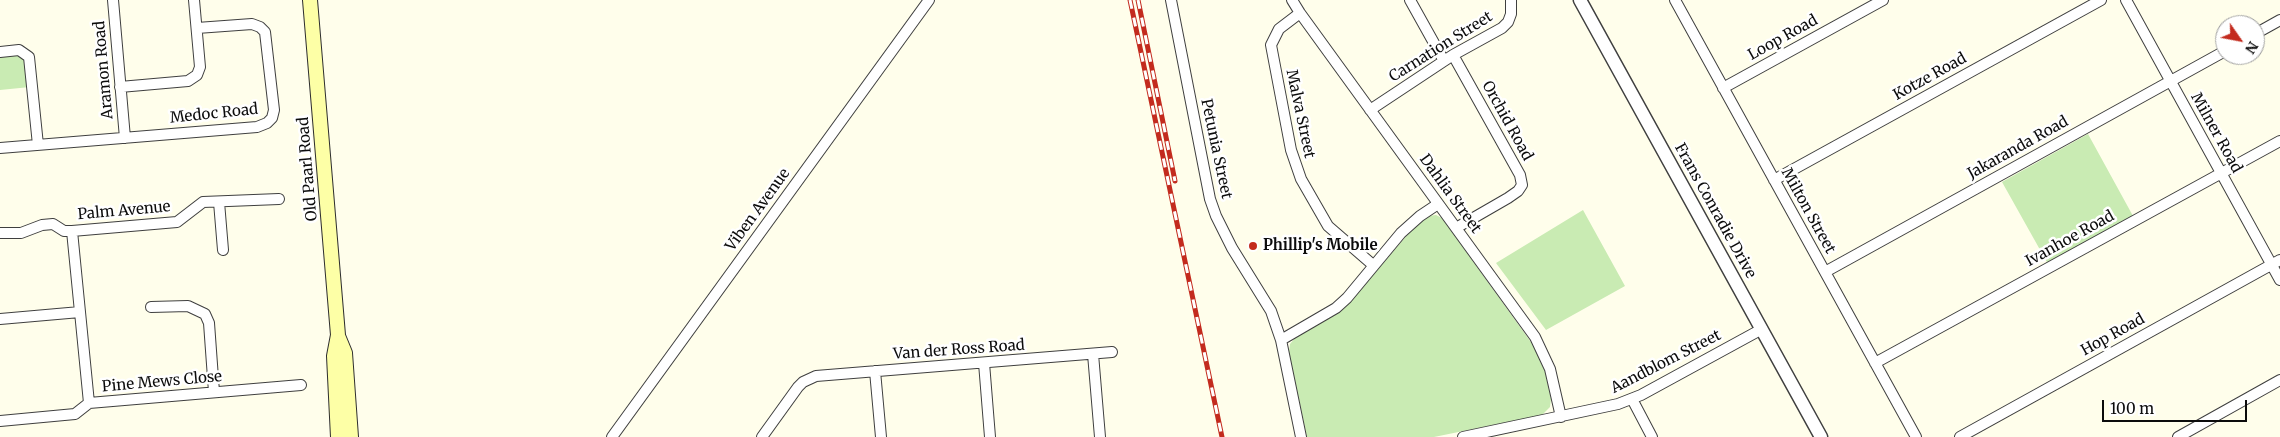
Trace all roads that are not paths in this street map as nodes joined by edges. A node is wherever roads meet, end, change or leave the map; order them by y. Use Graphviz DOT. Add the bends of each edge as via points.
graph roads {
  1 [pos="113,0"];
  2 [pos="194,0"];
  3 [pos="310,0"];
  4 [pos="929,0"];
  5 [pos="1171,0"];
  6 [pos="1292,0"];
  7 [pos="1410,0"];
  8 [pos="1511,0"];
  9 [pos="1580,0"];
  10 [pos="1675,0"];
  11 [pos="1883,0"];
  12 [pos="2101,0"];
  13 [pos="2126,0"];
  14 [pos="1300,13"];
  15 [pos="2280,20"];
  16 [pos="197,28"];
  17 [pos="2265,28"];
  18 [pos="0,52"];
  19 [pos="2215,56"];
  20 [pos="1448,58"];
  21 [pos="2170,81"];
  22 [pos="120,88"];
  23 [pos="1723,88"];
  24 [pos="1370,110"];
  25 [pos="125,138"];
  26 [pos="2280,141"];
  27 [pos="38,145"];
  28 [pos="0,148"];
  29 [pos="2221,173"];
  30 [pos="1774,180"];
  31 [pos="279,199"];
  32 [pos="219,202"];
  33 [pos="1438,204"];
  34 [pos="1456,228"];
  35 [pos="72,231"];
  36 [pos="0,233"];
  37 [pos="223,250"];
  38 [pos="2276,262"];
  39 [pos="1373,265"];
  40 [pos="1825,272"];
  41 [pos="2280,280"];
  42 [pos="151,307"];
  43 [pos="80,312"];
  44 [pos="0,319"];
  45 [pos="1762,329"];
  46 [pos="338,335"];
  47 [pos="1281,340"];
  48 [pos="1112,352"];
  49 [pos="1093,354"];
  50 [pos="984,363"];
  51 [pos="1875,364"];
  52 [pos="875,371"];
  53 [pos="2280,380"];
  54 [pos="301,385"];
  55 [pos="214,392"];
  56 [pos="1632,399"];
  57 [pos="89,403"];
  58 [pos="1561,417"];
  59 [pos="0,421"];
  60 [pos="1485,435"];
  61 [pos="764,436"];
  62 [pos="338,437"];
  63 [pos="351,437"];
  64 [pos="612,437"];
  65 [pos="881,437"];
  66 [pos="990,437"];
  67 [pos="1100,437"];
  68 [pos="1301,437"];
  69 [pos="1463,437"];
  70 [pos="1652,437"];
  71 [pos="1821,437"];
  72 [pos="1916,437"];
  73 [pos="1960,437"];
  74 [pos="2178,437"];
  1 -- 22 [label="street, Aramon Road"];
  2 -- 16 [label="street"];
  3 -- 46 [label="main road, Old Paarl Road"];
  4 -- 64 [label="street, Viben Avenue"];
  5 -- 47 [label="street, Petunia Street" via="1210,199 1232,248 1271,311"];
  6 -- 14 [label="street, Dahlia Street"];
  7 -- 20 [label="street"];
  8 -- 20 [label="street, Carnation Street" via="1513,7 1508,22 1502,28"];
  9 -- 45 [label="street, Frans Conradie Drive"];
  10 -- 23 [label="street, Milton Street"];
  11 -- 23 [label="street, Loop Road"];
  12 -- 30 [label="street, Kotze Road"];
  13 -- 21 [label="street, Milner Road"];
  14 -- 24 [label="street, Dahlia Street"];
  14 -- 39 [label="street, Malva Street" via="1279,29 1271,45 1291,150 1301,179 1328,226"];
  15 -- 17 [label="street"];
  16 -- 22 [label="street" via="200,67 194,78"];
  16 -- 25 [label="street, Medoc Road" via="252,24 262,29 267,37 272,118 260,126"];
  18 -- 27 [label="street" via="19,50 29,56"];
  19 -- 21 [label="street, Jakaranda Road"];
  20 -- 24 [label="street, Carnation Street"];
  20 -- 34 [label="street, Orchid Road" via="1520,175 1522,185 1508,198"];
  21 -- 29 [label="street, Milner Road"];
  21 -- 40 [label="street, Jakaranda Road"];
  22 -- 25 [label="street, Aramon Road"];
  23 -- 30 [label="street, Milton Street"];
  24 -- 33 [label="street, Dahlia Street"];
  25 -- 27 [label="street, Medoc Road"];
  26 -- 29 [label="street, Ivanhoe Road"];
  27 -- 28 [label="street, Medoc Road"];
  29 -- 38 [label="street, Milner Road"];
  29 -- 51 [label="street, Ivanhoe Road"];
  30 -- 40 [label="street, Milton Street"];
  31 -- 32 [label="street, Palm Avenue"];
  32 -- 35 [label="street, Palm Avenue" via="201,203 177,222"];
  32 -- 37 [label="street"];
  33 -- 34 [label="street, Dahlia Street"];
  33 -- 39 [label="street" via="1401,233"];
  34 -- 58 [label="street, Dahlia Street" via="1544,353"];
  35 -- 36 [label="street, Palm Avenue" via="64,231 53,224 21,233"];
  35 -- 43 [label="street"];
  38 -- 41 [label="street, Milner Road"];
  38 -- 73 [label="street, Hop Road"];
  39 -- 47 [label="street" via="1348,298 1336,308"];
  40 -- 51 [label="street, Milton Street"];
  42 -- 55 [label="street" via="188,306 204,314 209,322"];
  43 -- 44 [label="street"];
  43 -- 57 [label="street"];
  45 -- 56 [label="street, Aandblom Street"];
  45 -- 71 [label="street, Frans Conradie Drive"];
  46 -- 62 [label="main road, Old Paarl Road" via="334,356"];
  46 -- 63 [label="main road, Old Paarl Road" via="345,353"];
  47 -- 68 [label="street, Petunia Street"];
  48 -- 49 [label="street, Van der Ross Road"];
  49 -- 50 [label="street, Van der Ross Road"];
  49 -- 67 [label="street"];
  50 -- 52 [label="street, Van der Ross Road"];
  50 -- 66 [label="street"];
  51 -- 72 [label="street, Milton Street"];
  52 -- 61 [label="street, Van der Ross Road" via="809,378 798,387"];
  52 -- 65 [label="street"];
  53 -- 74 [label="street"];
  54 -- 55 [label="street, Pine Mews Close"];
  55 -- 57 [label="street, Pine Mews Close"];
  56 -- 58 [label="street, Aandblom Street"];
  56 -- 70 [label="street"];
  57 -- 59 [label="street, Pine Mews Close" via="75,414"];
  58 -- 60 [label="street, Aandblom Street"];
  60 -- 69 [label="street, Aandblom Street"];
}
